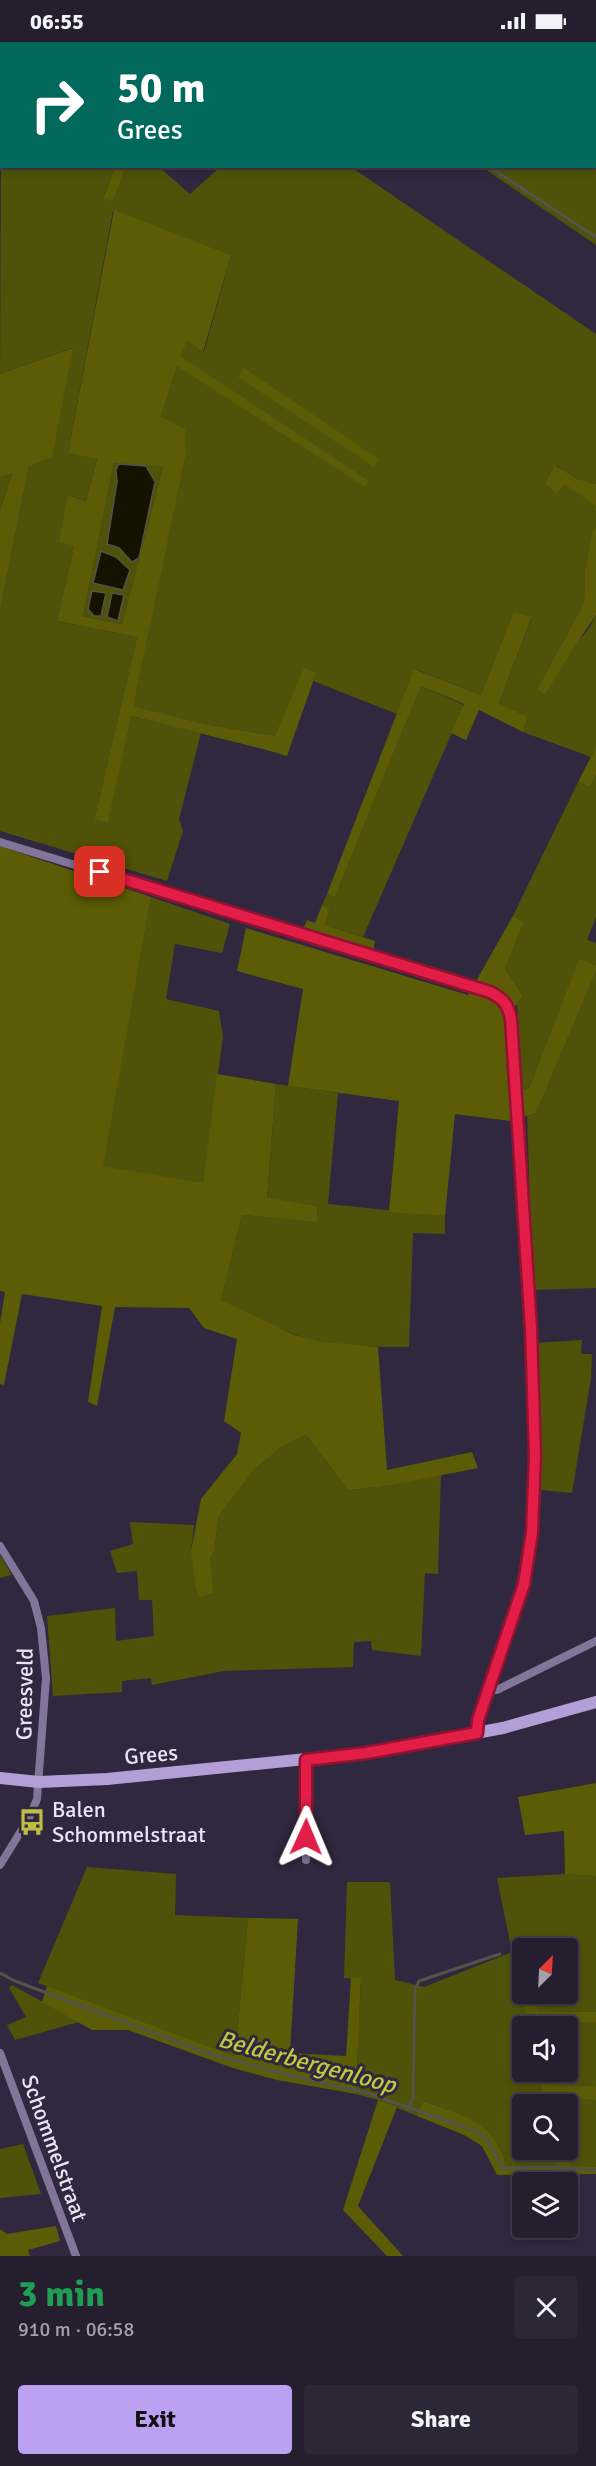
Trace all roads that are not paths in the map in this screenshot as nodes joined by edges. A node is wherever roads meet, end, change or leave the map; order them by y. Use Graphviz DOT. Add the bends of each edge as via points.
graph roads {
  1 [pos="0,842"];
  2 [pos="0,1546"];
  3 [pos="596,1641"];
  4 [pos="489,1690"];
  5 [pos="596,1702"];
  6 [pos="477,1733"];
  7 [pos="306,1760"];
  8 [pos="0,1778"];
  9 [pos="39,1782"];
  10 [pos="306,1860"];
  11 [pos="0,1865"];
  12 [pos="0,2053"];
  13 [pos="76,2256"];
  1 -- 4 [label="street" via="490,992 509,1007 531,1329 535,1456 530,1556"];
  2 -- 9 [label="street, Greesveld" via="34,1601 42,1628 46,1686"];
  3 -- 4 [label="street" via="497,1690"];
  4 -- 6 [label="street"];
  5 -- 6 [label="street, Grees"];
  6 -- 7 [label="street, Grees"];
  7 -- 9 [label="street, Grees"];
  7 -- 10 [label="street"];
  8 -- 9 [label="street, Grees"];
  9 -- 11 [label="street" via="34,1809"];
  12 -- 13 [label="street, Schommelstraat"];
}
